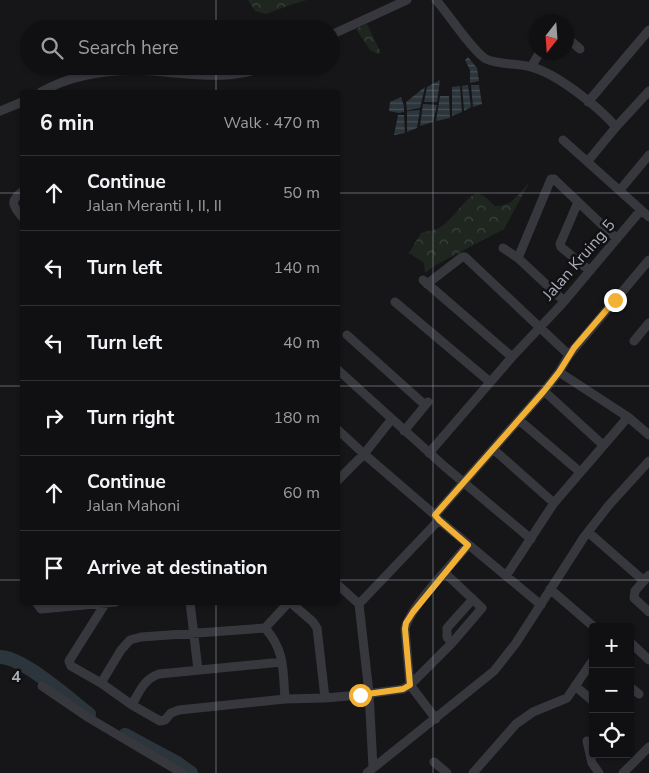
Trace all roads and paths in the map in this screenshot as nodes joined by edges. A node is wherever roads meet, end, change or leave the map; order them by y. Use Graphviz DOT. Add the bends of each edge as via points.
graph roads {
  1 [pos="406,0"];
  2 [pos="436,0"];
  3 [pos="649,30"];
  4 [pos="340,31"];
  5 [pos="574,44"];
  6 [pos="580,49"];
  7 [pos="535,60"];
  8 [pos="531,67"];
  9 [pos="91,75"];
  10 [pos="201,75"];
  11 [pos="222,75"];
  12 [pos="45,90"];
  13 [pos="649,91"];
  14 [pos="588,102"];
  15 [pos="20,105"];
  16 [pos="0,111"];
  17 [pos="616,127"];
  18 [pos="564,140"];
  19 [pos="648,159"];
  20 [pos="588,161"];
  21 [pos="620,190"];
  22 [pos="20,194"];
  23 [pos="578,202"];
  24 [pos="641,210"];
  25 [pos="20,214"];
  26 [pos="649,217"];
  27 [pos="617,238"];
  28 [pos="503,248"];
  29 [pos="518,258"];
  30 [pos="649,260"];
  31 [pos="590,271"];
  32 [pos="564,301"];
  33 [pos="395,302"];
  34 [pos="649,323"];
  35 [pos="540,328"];
  36 [pos="347,335"];
  37 [pos="634,341"];
  38 [pos="569,355"];
  39 [pos="512,357"];
  40 [pos="340,372"];
  41 [pos="559,372"];
  42 [pos="490,382"];
  43 [pos="544,391"];
  44 [pos="628,417"];
  45 [pos="391,420"];
  46 [pos="519,420"];
  47 [pos="404,431"];
  48 [pos="340,432"];
  49 [pos="649,435"];
  50 [pos="603,445"];
  51 [pos="493,449"];
  52 [pos="429,453"];
  53 [pos="364,454"];
  54 [pos="649,461"];
  55 [pos="580,472"];
  56 [pos="340,478"];
  57 [pos="463,482"];
  58 [pos="554,503"];
  59 [pos="437,518"];
  60 [pos="588,532"];
  61 [pos="531,539"];
  62 [pos="468,545"];
  63 [pos="445,573"];
  64 [pos="506,576"];
  65 [pos="646,578"];
  66 [pos="340,588"];
  67 [pos="550,589"];
  68 [pos="474,598"];
  69 [pos="359,604"];
  70 [pos="72,605"];
  71 [pos="104,605"];
  72 [pos="190,605"];
  73 [pos="287,605"];
  74 [pos="293,605"];
  75 [pos="541,605"];
  76 [pos="39,606"];
  77 [pos="649,612"];
  78 [pos="589,623"];
  79 [pos="265,628"];
  80 [pos="194,632"];
  81 [pos="452,643"];
  82 [pos="634,646"];
  83 [pos="649,660"];
  84 [pos="282,662"];
  85 [pos="589,666"];
  86 [pos="198,670"];
  87 [pos="101,683"];
  88 [pos="410,685"];
  89 [pos="42,686"];
  90 [pos="575,686"];
  91 [pos="634,690"];
  92 [pos="369,693"];
  93 [pos="639,694"];
  94 [pos="324,698"];
  95 [pos="589,698"];
  96 [pos="285,699"];
  97 [pos="132,705"];
  98 [pos="436,719"];
  99 [pos="587,741"];
  100 [pos="649,747"];
  101 [pos="434,762"];
  102 [pos="370,770"];
  103 [pos="182,773"];
  104 [pos="447,773"];
  105 [pos="473,773"];
  106 [pos="599,773"];
  107 [pos="623,773"];
  1 -- 4 [label="street"];
  2 -- 8 [label="street" via="480,55 486,59"];
  3 -- 14 [label="street"];
  5 -- 6 [label="street"];
  7 -- 8 [label="street"];
  8 -- 14 [label="street" via="556,78"];
  9 -- 12 [label="street"];
  10 -- 11 [label="street"];
  13 -- 17 [label="street"];
  14 -- 17 [label="street"];
  15 -- 16 [label="street"];
  17 -- 20 [label="street"];
  18 -- 20 [label="street"];
  19 -- 21 [label="street"];
  20 -- 21 [label="street"];
  21 -- 24 [label="street"];
  22 -- 25 [label="street" via="14,201"];
  23 -- 27 [label="street"];
  23 -- 29 [label="street" via="551,179"];
  23 -- 31 [label="street" via="560,244"];
  24 -- 26 [label="street"];
  24 -- 27 [label="street, Jalan Kruing 5"];
  27 -- 31 [label="street, Jalan Kruing 5"];
  28 -- 29 [label="street"];
  29 -- 32 [label="street"];
  30 -- 38 [label="street"];
  31 -- 32 [label="street, Jalan Kruing 5"];
  32 -- 35 [label="street, Jalan Kruing 5"];
  33 -- 42 [label="street"];
  34 -- 37 [label="street"];
  35 -- 38 [label="street"];
  35 -- 39 [label="street, Jalan Kruing 5"];
  35 -- 39 [label="street" via="465,258 425,282"];
  36 -- 47 [label="street" via="427,403"];
  38 -- 41 [label="street"];
  39 -- 42 [label="street, Jalan Kruing 5"];
  40 -- 45 [label="street"];
  41 -- 43 [label="street"];
  41 -- 44 [label="street"];
  42 -- 52 [label="street, Jalan Kruing 5"];
  43 -- 46 [label="street"];
  43 -- 50 [label="street"];
  44 -- 49 [label="street"];
  44 -- 50 [label="street"];
  45 -- 47 [label="street"];
  45 -- 53 [label="street"];
  46 -- 51 [label="street"];
  46 -- 55 [label="street"];
  47 -- 52 [label="street"];
  48 -- 53 [label="street"];
  50 -- 55 [label="street"];
  51 -- 57 [label="street"];
  51 -- 58 [label="street"];
  52 -- 57 [label="street"];
  53 -- 56 [label="street"];
  53 -- 59 [label="street"];
  54 -- 60 [label="street"];
  55 -- 58 [label="street"];
  57 -- 59 [label="street"];
  57 -- 61 [label="street"];
  58 -- 61 [label="street"];
  59 -- 62 [label="street"];
  59 -- 69 [label="street"];
  60 -- 65 [label="street"];
  60 -- 67 [label="street"];
  61 -- 64 [label="street"];
  62 -- 63 [label="street"];
  62 -- 64 [label="street"];
  63 -- 68 [label="street"];
  63 -- 88 [label="street" via="406,623"];
  64 -- 75 [label="street"];
  65 -- 77 [label="street" via="635,591 634,598"];
  66 -- 69 [label="street"];
  67 -- 75 [label="street"];
  67 -- 78 [label="street"];
  68 -- 81 [label="street" via="447,628 447,637"];
  68 -- 81 [label="street" via="482,611"];
  69 -- 92 [label="street"];
  70 -- 76 [label="street"];
  71 -- 87 [label="street" via="69,661 71,666"];
  72 -- 80 [label="street"];
  73 -- 79 [label="street"];
  74 -- 94 [label="street" via="316,628"];
  75 -- 98 [label="street" via="494,671"];
  79 -- 80 [label="street"];
  79 -- 84 [label="street" via="279,648"];
  80 -- 86 [label="street"];
  80 -- 87 [label="street" via="130,640"];
  81 -- 88 [label="street"];
  82 -- 83 [label="street"];
  84 -- 86 [label="street"];
  84 -- 96 [label="street"];
  85 -- 90 [label="street"];
  86 -- 97 [label="street" via="150,677"];
  87 -- 97 [label="street"];
  88 -- 92 [label="street" via="403,689"];
  88 -- 98 [label="street"];
  89 -- 103 [label="street"];
  90 -- 95 [label="street"];
  90 -- 105 [label="street" via="567,698 533,712 516,724"];
  91 -- 93 [label="street"];
  92 -- 94 [label="street"];
  92 -- 102 [label="street"];
  94 -- 96 [label="street"];
  96 -- 97 [label="street" via="179,710 160,721"];
  98 -- 102 [label="street"];
  99 -- 106 [label="street" via="592,763"];
  100 -- 107 [label="street"];
  101 -- 104 [label="street"];
}
